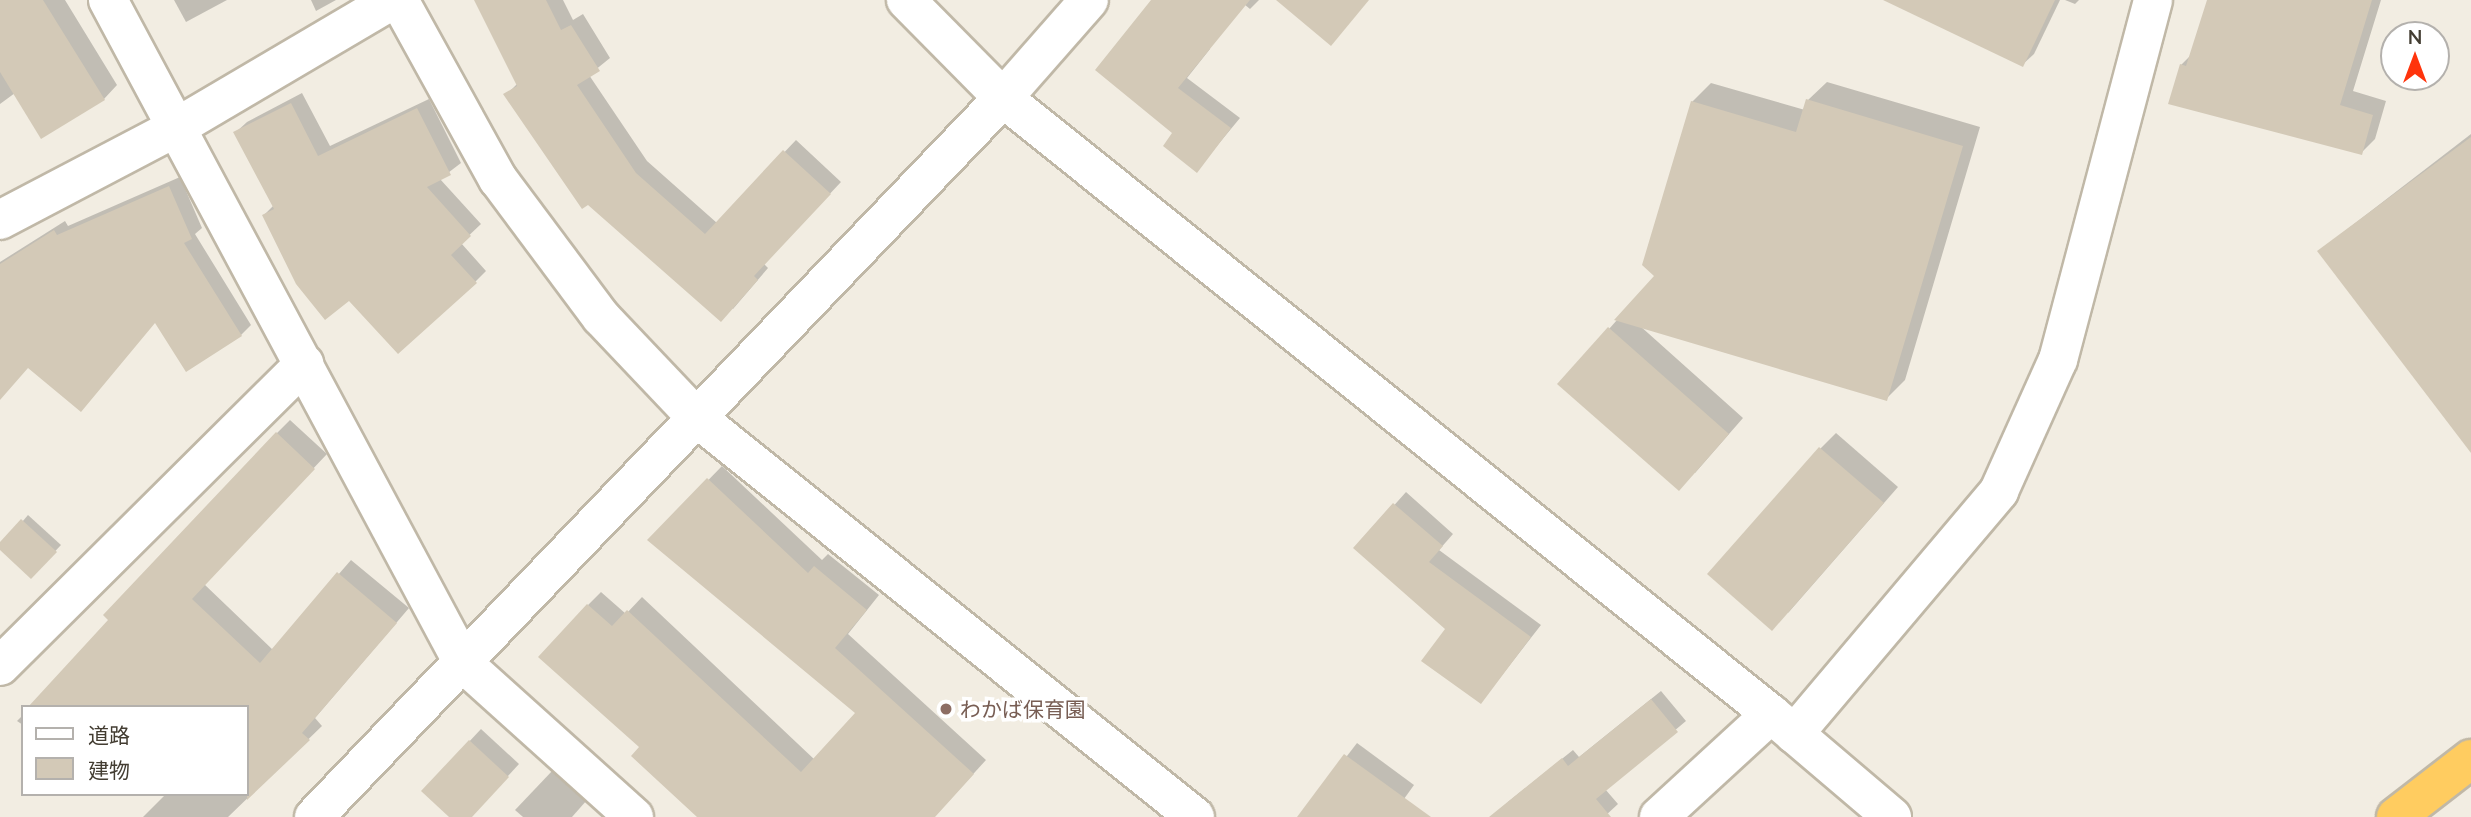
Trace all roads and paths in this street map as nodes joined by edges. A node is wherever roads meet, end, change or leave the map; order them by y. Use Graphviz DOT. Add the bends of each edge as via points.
graph roads {
  1 [pos="108,0"];
  2 [pos="393,0"];
  3 [pos="399,0"];
  4 [pos="906,0"];
  5 [pos="1089,0"];
  6 [pos="2153,0"];
  7 [pos="1003,98"];
  8 [pos="177,127"];
  9 [pos="0,220"];
  10 [pos="304,364"];
  11 [pos="697,418"];
  12 [pos="463,663"];
  13 [pos="0,666"];
  14 [pos="1783,724"];
  15 [pos="2471,759"];
  16 [pos="314,817"];
  17 [pos="634,817"];
  18 [pos="1195,817"];
  19 [pos="1659,817"];
  20 [pos="1892,817"];
  21 [pos="2396,817"];
  1 -- 8 [label="street"];
  2 -- 8 [label="street"];
  3 -- 11 [label="street" via="498,179 601,317"];
  4 -- 7 [label="street"];
  5 -- 7 [label="street"];
  6 -- 14 [label="street" via="2057,360 1999,491"];
  7 -- 11 [label="street"];
  7 -- 14 [label="street"];
  8 -- 9 [label="street"];
  8 -- 10 [label="street"];
  10 -- 12 [label="street"];
  10 -- 13 [label="street"];
  11 -- 12 [label="street"];
  11 -- 18 [label="street"];
  12 -- 16 [label="street"];
  12 -- 17 [label="street"];
  14 -- 19 [label="street"];
  14 -- 20 [label="street"];
  15 -- 21 [label="highway"];
}
